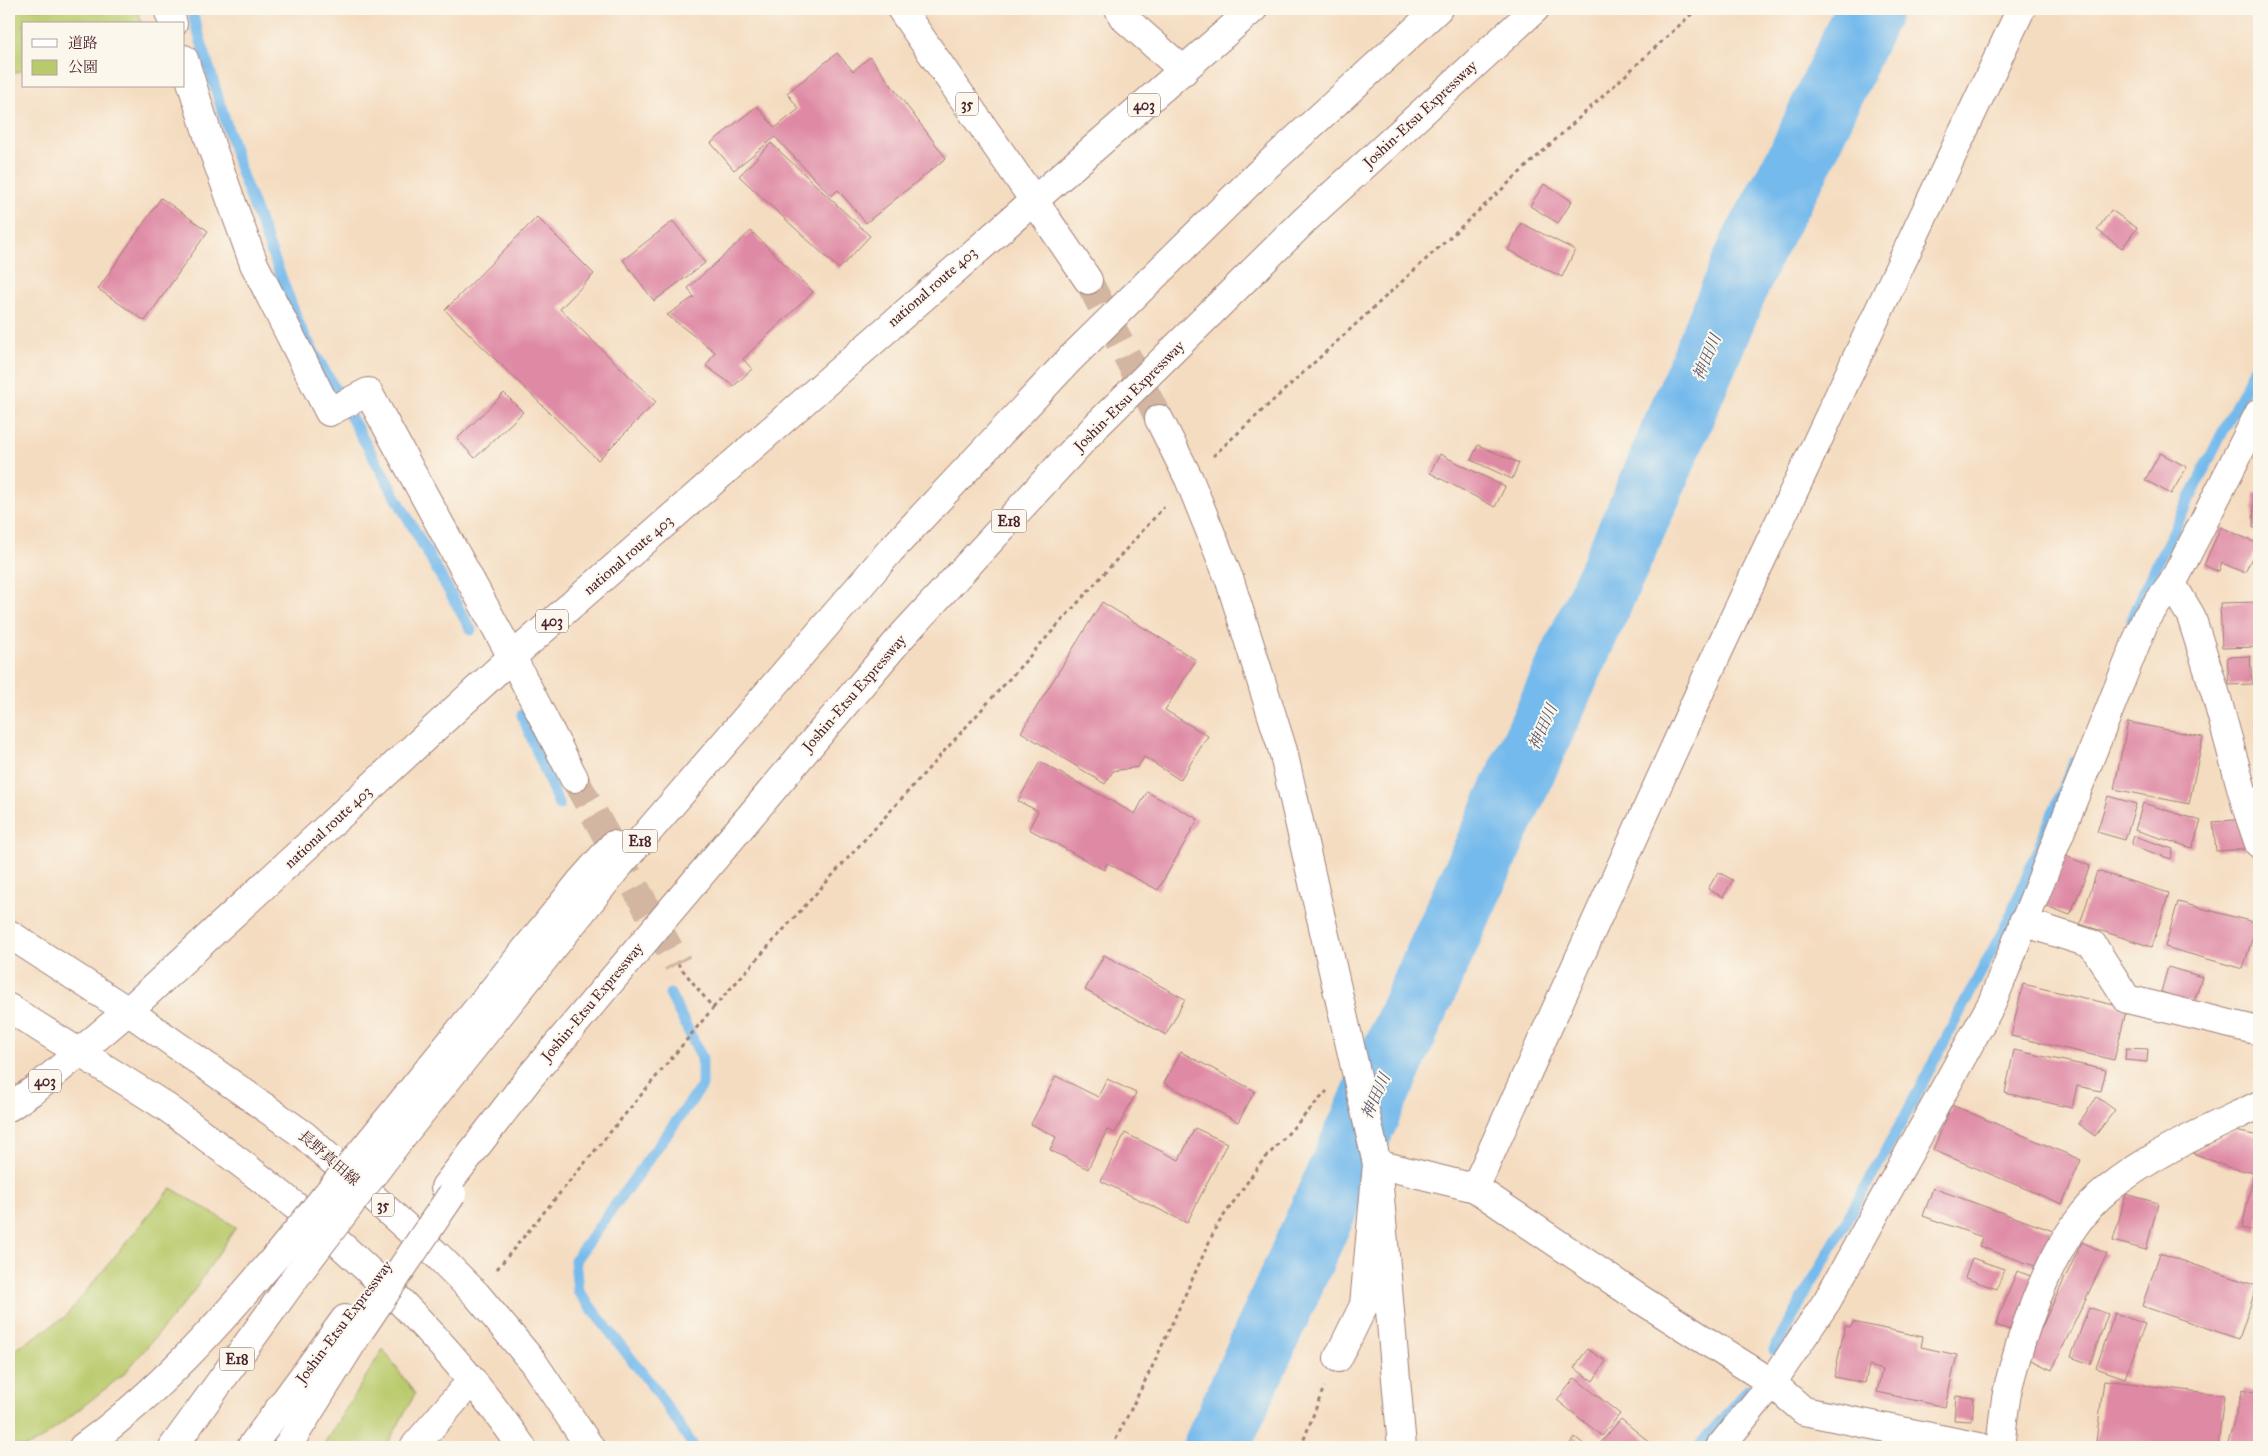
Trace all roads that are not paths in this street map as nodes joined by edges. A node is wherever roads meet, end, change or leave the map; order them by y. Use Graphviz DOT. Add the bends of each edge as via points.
graph roads {
  1 [pos="168,9"];
  2 [pos="901,9"];
  3 [pos="1119,9"];
  4 [pos="1253,9"];
  5 [pos="1438,9"];
  6 [pos="1535,9"];
  7 [pos="2021,9"];
  8 [pos="172,22"];
  9 [pos="185,62"];
  10 [pos="1184,71"];
  11 [pos="1033,199"];
  12 [pos="1088,280"];
  13 [pos="2259,413"];
  14 [pos="1159,419"];
  15 [pos="2172,584"];
  16 [pos="512,657"];
  17 [pos="574,778"];
  18 [pos="2259,844"];
  19 [pos="2024,922"];
  20 [pos="9,934"];
  21 [pos="9,1008"];
  22 [pos="128,1012"];
  23 [pos="2259,1031"];
  24 [pos="79,1053"];
  25 [pos="2259,1105"];
  26 [pos="9,1107"];
  27 [pos="393,1131"];
  28 [pos="1377,1164"];
  29 [pos="1474,1188"];
  30 [pos="352,1326"];
  31 [pos="1338,1358"];
  32 [pos="472,1380"];
  33 [pos="1772,1383"];
  34 [pos="83,1447"];
  35 [pos="173,1447"];
  36 [pos="251,1447"];
  37 [pos="287,1447"];
  38 [pos="414,1447"];
  39 [pos="522,1447"];
  40 [pos="590,1447"];
  41 [pos="1402,1447"];
  42 [pos="1720,1447"];
  43 [pos="1980,1447"];
  44 [pos="2000,1447"];
  1 -- 8 [label="main road"];
  2 -- 11 [label="main road, 35"];
  3 -- 10 [label="main road" via="1123,17"];
  4 -- 10 [label="main road, national route 403 / 403"];
  5 -- 27 [label="main road" via="1260,172 1084,346 890,551 762,678 588,873"];
  6 -- 30 [label="main road, Joshin-Etsu Expressway / E18, bridge" via="1306,219 1097,426 903,635 530,1077"];
  7 -- 29 [label="main road" via="1718,652"];
  9 -- 16 [label="main road" via="254,264 329,412 368,392"];
  10 -- 11 [label="main road, national route 403 / 403"];
  11 -- 12 [label="main road"];
  11 -- 16 [label="main road, national route 403 / 403"];
  13 -- 15 [label="main road"];
  14 -- 28 [label="main road" via="1189,479 1230,581 1283,751"];
  15 -- 18 [label="main road" via="2191,616"];
  15 -- 19 [label="main road" via="2146,618"];
  16 -- 17 [label="main road"];
  16 -- 22 [label="main road, national route 403 / 403"];
  19 -- 23 [label="main road" via="2092,944 2127,999"];
  19 -- 33 [label="main road" via="1992,1003 1827,1301"];
  20 -- 22 [label="main road, 長野真田線 / 35"];
  21 -- 24 [label="main road"];
  22 -- 24 [label="main road, national route 403 / 403"];
  22 -- 40 [label="main road, 長野真田線 / 35" via="304,1135 430,1249 476,1294 533,1362"];
  24 -- 26 [label="main road, national route 403 / 403"];
  24 -- 32 [label="main road" via="166,1107 270,1184 354,1256 429,1330"];
  25 -- 44 [label="main road" via="2169,1148 2106,1190 2073,1225 2050,1266 2009,1381"];
  27 -- 34 [label="main road, bridge" via="182,1362 135,1407"];
  27 -- 35 [label="main road, E18, bridge" via="300,1271"];
  28 -- 29 [label="main road"];
  28 -- 31 [label="main road" via="1364,1305"];
  28 -- 41 [label="main road"];
  29 -- 33 [label="main road"];
  30 -- 36 [label="main road, Joshin-Etsu Expressway"];
  30 -- 37 [label="main road"];
  32 -- 38 [label="main road"];
  32 -- 39 [label="main road"];
  33 -- 42 [label="main road"];
  33 -- 43 [label="main road" via="1804,1411"];
}
